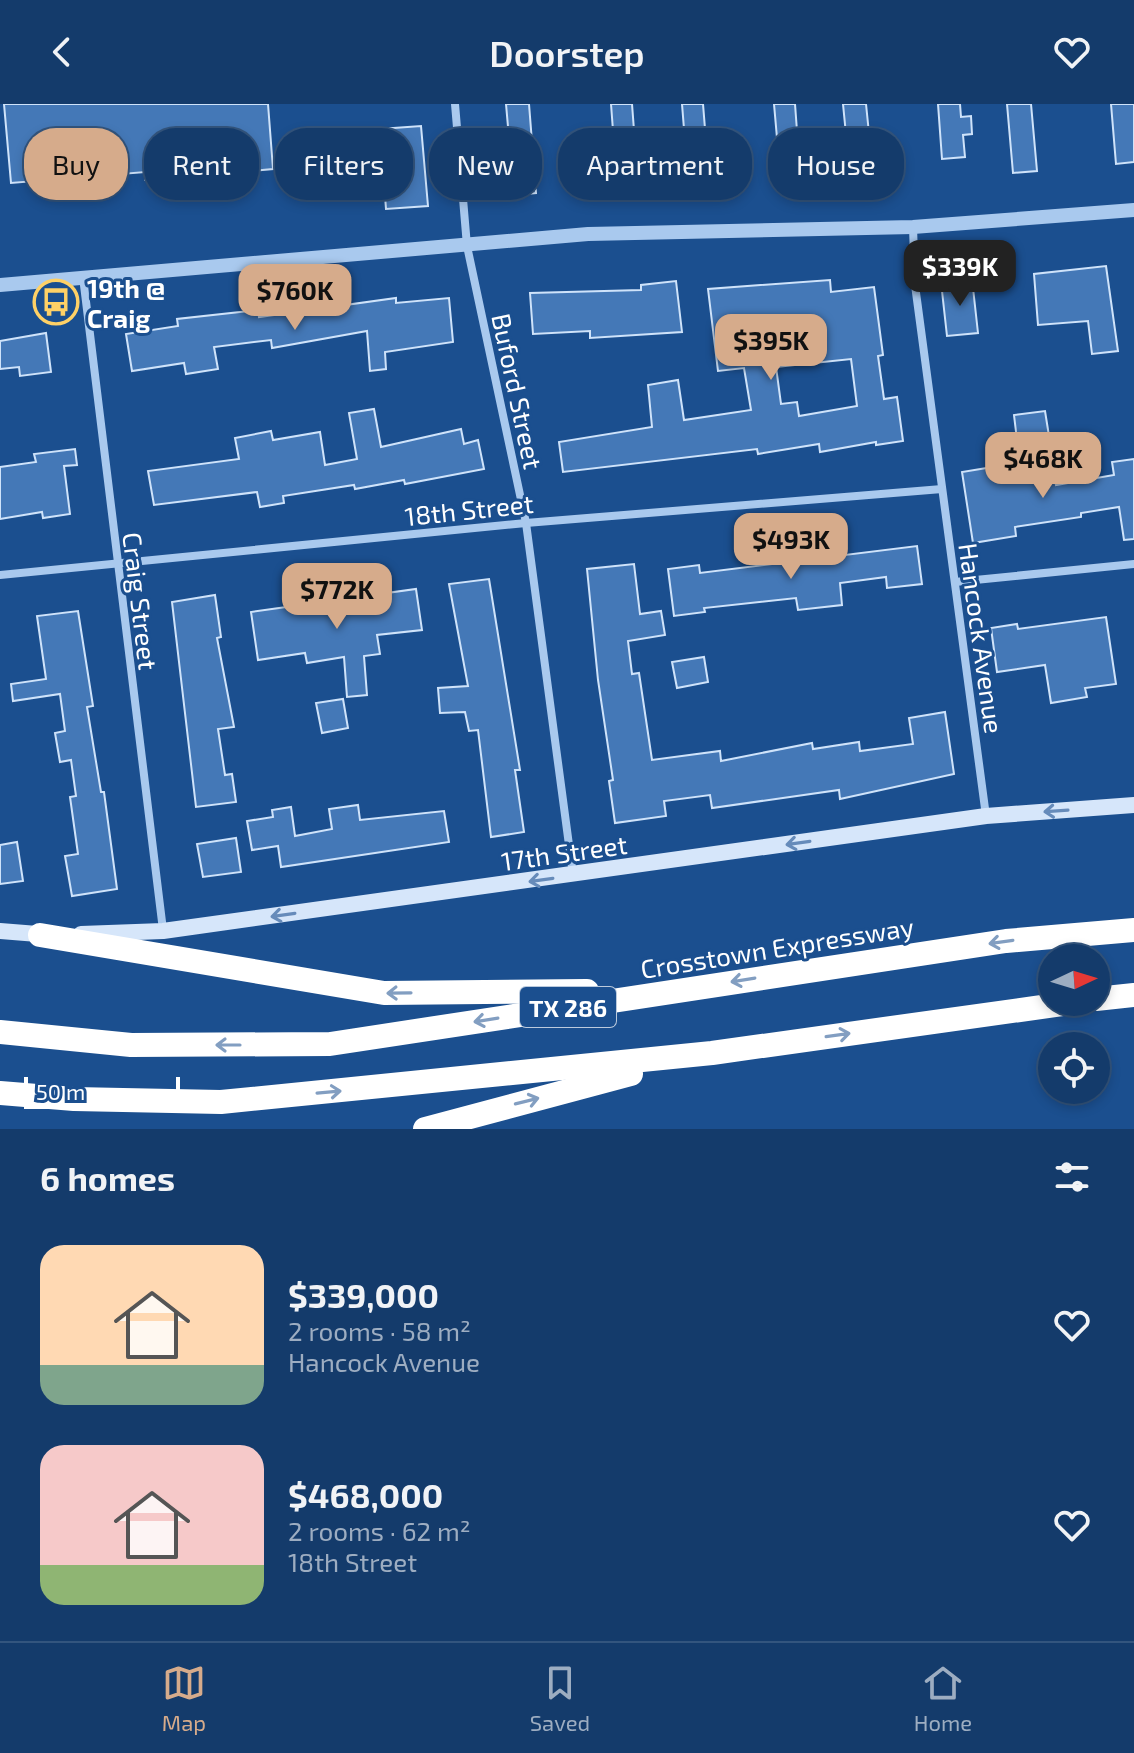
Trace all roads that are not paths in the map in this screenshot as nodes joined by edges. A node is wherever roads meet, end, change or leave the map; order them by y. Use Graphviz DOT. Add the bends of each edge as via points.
graph roads {
  1 [pos="455,104"];
  2 [pos="1134,210"];
  3 [pos="913,227"];
  4 [pos="467,246"];
  5 [pos="83,276"];
  6 [pos="0,285"];
  7 [pos="942,489"];
  8 [pos="526,523"];
  9 [pos="1134,564"];
  10 [pos="117,566"];
  11 [pos="0,575"];
  12 [pos="955,582"];
  13 [pos="1134,805"];
  14 [pos="986,816"];
  15 [pos="573,876"];
  16 [pos="1132,929"];
  17 [pos="0,931"];
  18 [pos="163,931"];
  19 [pos="40,935"];
  20 [pos="673,991"];
  21 [pos="1038,1007"];
  22 [pos="0,1032"];
  23 [pos="712,1053"];
  24 [pos="0,1093"];
  25 [pos="425,1129"];
  1 -- 4 [label="street, Buford Street"];
  2 -- 3 [label="street"];
  3 -- 4 [label="street" via="588,234"];
  3 -- 7 [label="street, Hancock Avenue" via="915,285"];
  4 -- 5 [label="street"];
  4 -- 8 [label="street, Buford Street"];
  5 -- 6 [label="street"];
  5 -- 10 [label="street, Craig Street"];
  7 -- 8 [label="street, 18th Street"];
  7 -- 12 [label="street, Hancock Avenue"];
  8 -- 10 [label="street, 18th Street"];
  8 -- 15 [label="street, Buford Street"];
  9 -- 12 [label="street"];
  10 -- 11 [label="street, 18th Street"];
  10 -- 18 [label="street, Craig Street"];
  12 -- 14 [label="street, Hancock Avenue"];
  13 -- 14 [label="main road, 17th Street, one-way"];
  14 -- 15 [label="main road, 17th Street, one-way"];
  15 -- 18 [label="main road, 17th Street, one-way"];
  16 -- 20 [label="highway, Crosstown Expressway / TX 286, one-way" via="1006,941"];
  17 -- 19 [label="main road, 17th Street"];
  18 -- 19 [label="main road, 17th Street"];
  20 -- 19 [label="highway, one-way" via="384,993"];
  20 -- 22 [label="highway, Crosstown Expressway / TX 286, one-way" via="330,1044 131,1045"];
  23 -- 21 [label="highway, TX 286, one-way"];
  24 -- 23 [label="highway, TX 286, one-way" via="221,1102"];
  25 -- 23 [label="highway, one-way"];
}
